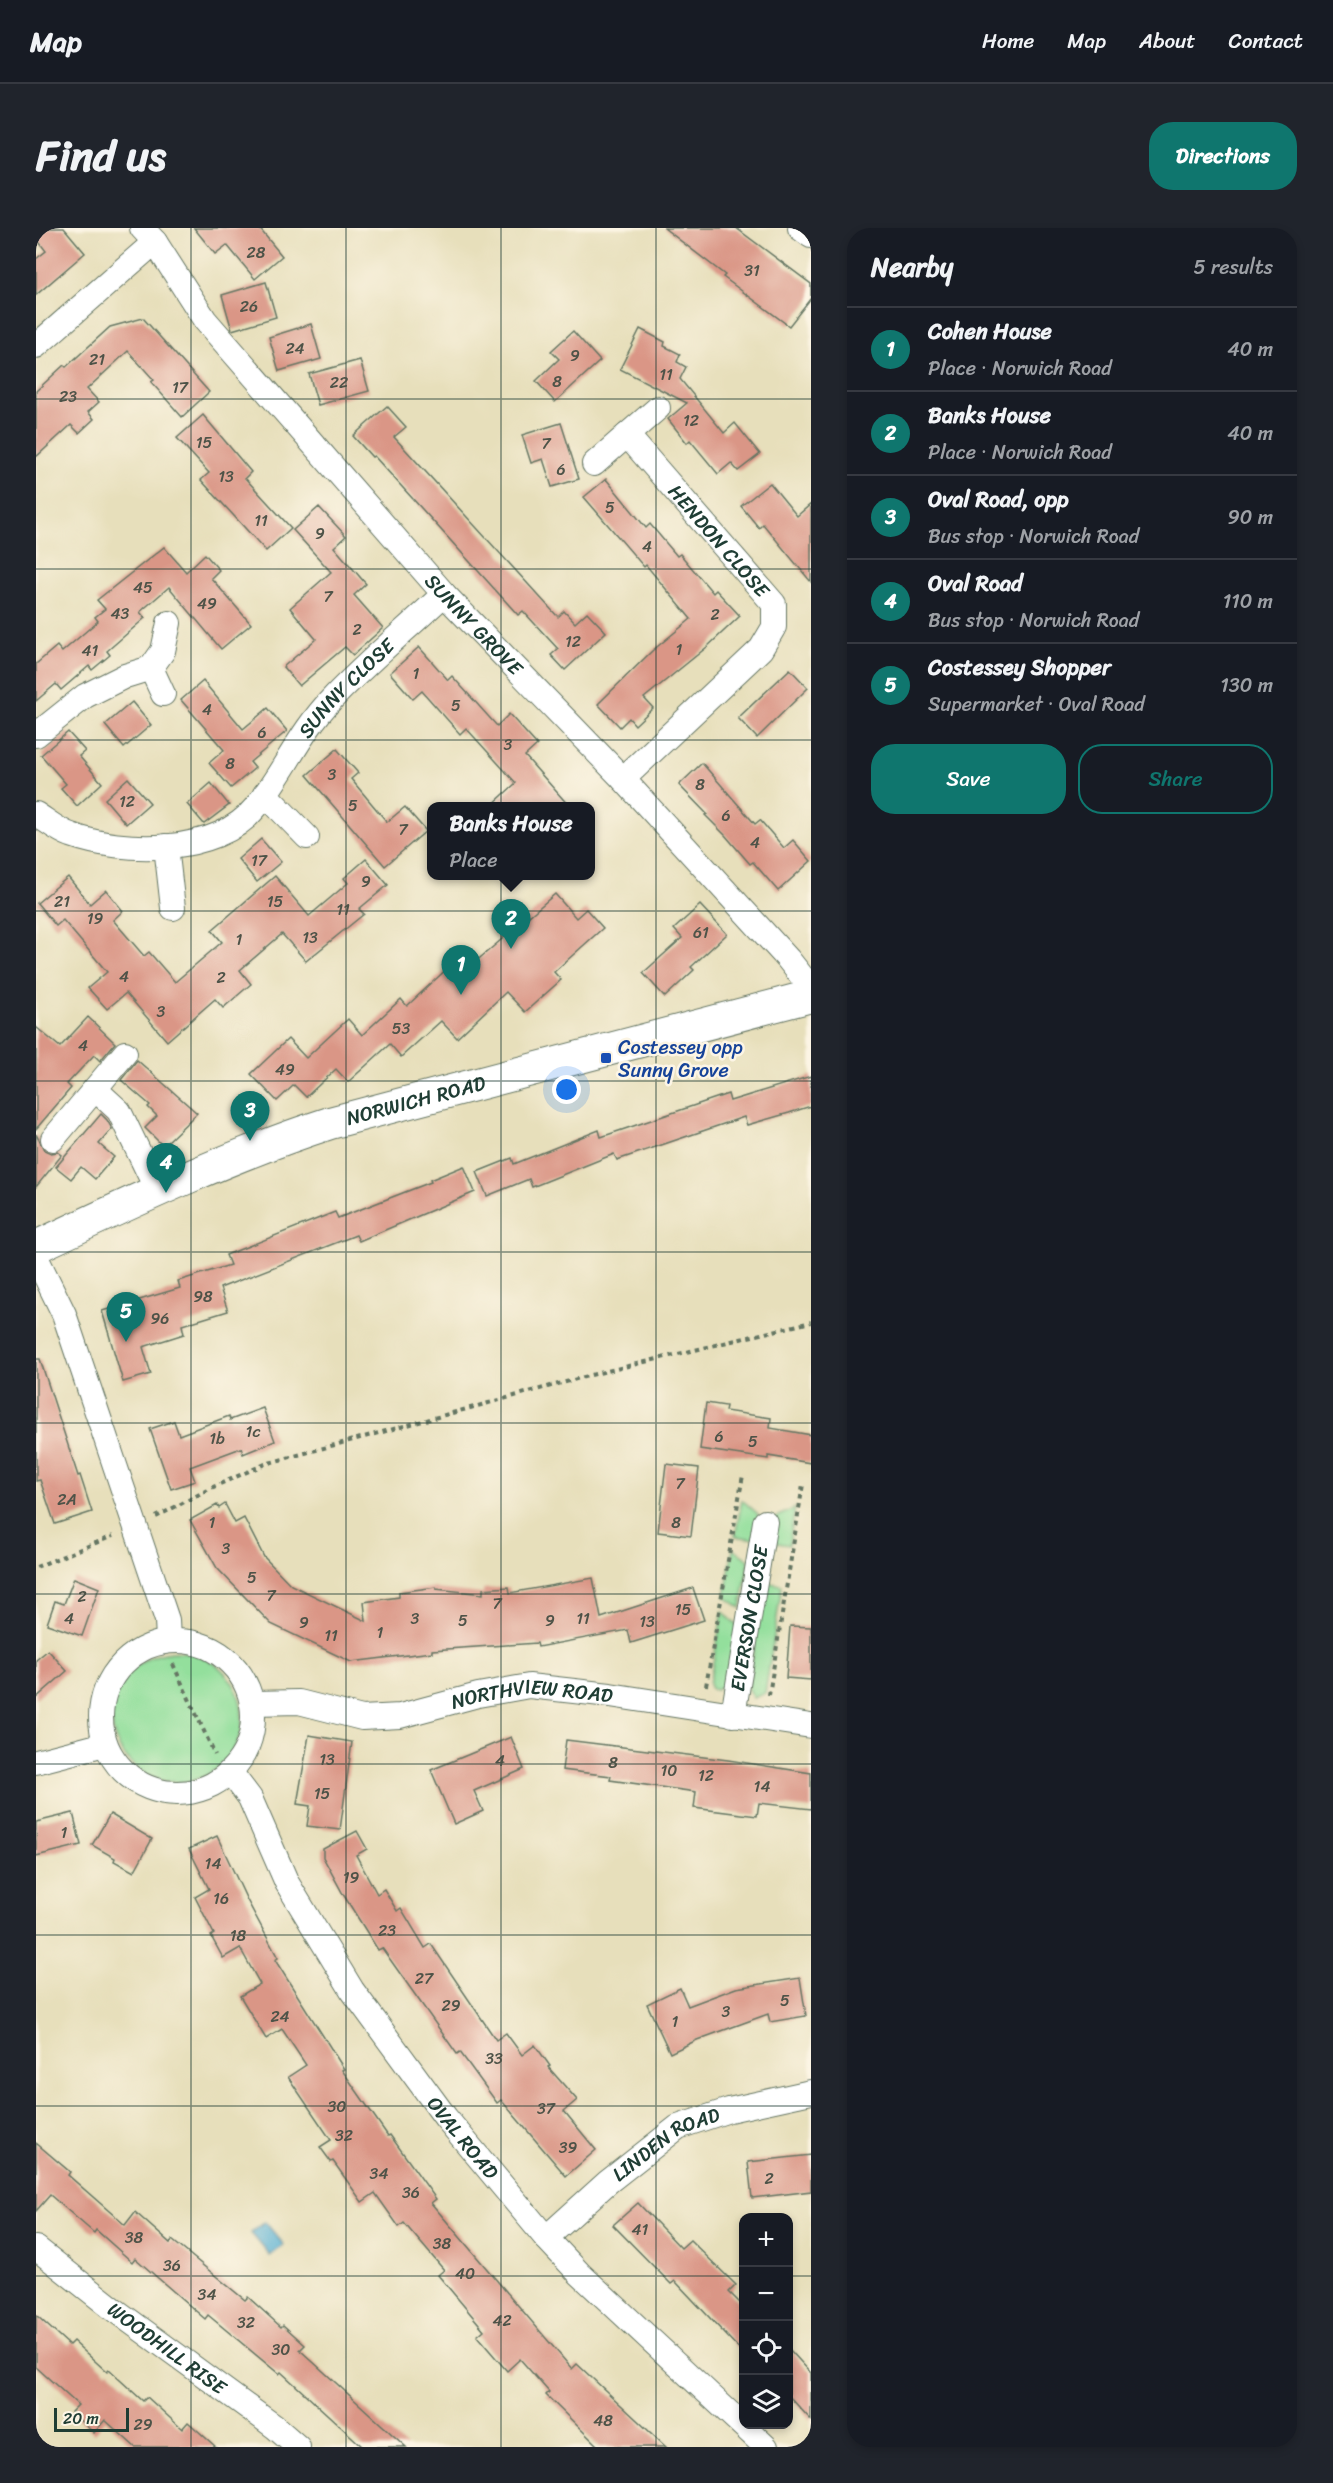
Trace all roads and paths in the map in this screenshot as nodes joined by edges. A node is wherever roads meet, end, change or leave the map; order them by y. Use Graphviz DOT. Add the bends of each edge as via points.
graph roads {
  1 [pos="800,228"];
  2 [pos="148,235"];
  3 [pos="811,236"];
  4 [pos="36,346"];
  5 [pos="658,408"];
  6 [pos="627,435"];
  7 [pos="594,464"];
  8 [pos="444,594"];
  9 [pos="169,623"];
  10 [pos="151,668"];
  11 [pos="163,694"];
  12 [pos="36,735"];
  13 [pos="623,779"];
  14 [pos="265,794"];
  15 [pos="36,814"];
  16 [pos="307,837"];
  17 [pos="166,846"];
  18 [pos="173,908"];
  19 [pos="811,988"];
  20 [pos="811,996"];
  21 [pos="125,1053"];
  22 [pos="95,1089"];
  23 [pos="52,1139"];
  24 [pos="157,1190"];
  25 [pos="36,1247"];
  26 [pos="36,1257"];
  27 [pos="811,1322"];
  28 [pos="743,1475"];
  29 [pos="803,1484"];
  30 [pos="765,1522"];
  31 [pos="135,1527"];
  32 [pos="36,1567"];
  33 [pos="168,1640"];
  34 [pos="253,1703"];
  35 [pos="702,1711"];
  36 [pos="733,1715"];
  37 [pos="765,1720"];
  38 [pos="811,1726"];
  39 [pos="105,1744"];
  40 [pos="36,1762"];
  41 [pos="231,1773"];
  42 [pos="811,2092"];
  43 [pos="546,2238"];
  44 [pos="36,2248"];
  45 [pos="298,2447"];
  46 [pos="766,2447"];
  1 -- 3 [label="street"];
  2 -- 4 [label="street, SUNNY GROVE"];
  2 -- 8 [label="street, SUNNY GROVE" via="205,320"];
  5 -- 6 [label="street"];
  6 -- 7 [label="street"];
  6 -- 13 [label="street, HENDON CLOSE" via="774,604 774,627 761,649"];
  8 -- 13 [label="street, SUNNY GROVE"];
  8 -- 14 [label="street, SUNNY CLOSE" via="330,700"];
  9 -- 10 [label="street" via="163,651"];
  10 -- 11 [label="street"];
  10 -- 12 [label="street" via="85,696"];
  13 -- 19 [label="street, SUNNY GROVE"];
  14 -- 16 [label="street"];
  14 -- 17 [label="street, SUNNY CLOSE" via="232,829 198,842"];
  15 -- 17 [label="street, SUNNY CLOSE" via="68,835 105,845"];
  17 -- 18 [label="street"];
  20 -- 24 [label="street, NORWICH ROAD" via="330,1123 243,1153"];
  21 -- 22 [label="street"];
  22 -- 23 [label="street"];
  22 -- 24 [label="street" via="119,1111"];
  24 -- 25 [label="street, NORWICH ROAD"];
  26 -- 31 [label="street" via="64,1314"];
  27 -- 31 [label="path" via="595,1374 265,1464"];
  28 -- 35 [label="path"];
  29 -- 37 [label="path"];
  30 -- 36 [label="street, EVERSON CLOSE"];
  31 -- 32 [label="path"];
  31 -- 33 [label="street" via="167,1620"];
  33 -- 34 [label="street" via="198,1643 227,1658 238,1670"];
  33 -- 39 [label="street" via="141,1649 119,1666 105,1690 100,1717"];
  33 -- 41 [label="path" via="167,1652 220,1766"];
  34 -- 35 [label="street, NORTHVIEW ROAD" via="299,1702 362,1718 400,1716 529,1686"];
  34 -- 41 [label="street" via="251,1736"];
  35 -- 36 [label="street, NORTHVIEW ROAD"];
  36 -- 37 [label="street, NORTHVIEW ROAD"];
  37 -- 38 [label="street, NORTHVIEW ROAD"];
  39 -- 40 [label="street"];
  39 -- 41 [label="street" via="118,1766 138,1783 162,1792 188,1793 213,1785"];
  41 -- 43 [label="street, OVAL ROAD" via="250,1798 287,1883 352,1990 447,2118"];
  42 -- 43 [label="street, LINDEN ROAD" via="729,2110 678,2127"];
  43 -- 46 [label="street, OVAL ROAD"];
  44 -- 45 [label="street, WOODHILL RISE"];
}
